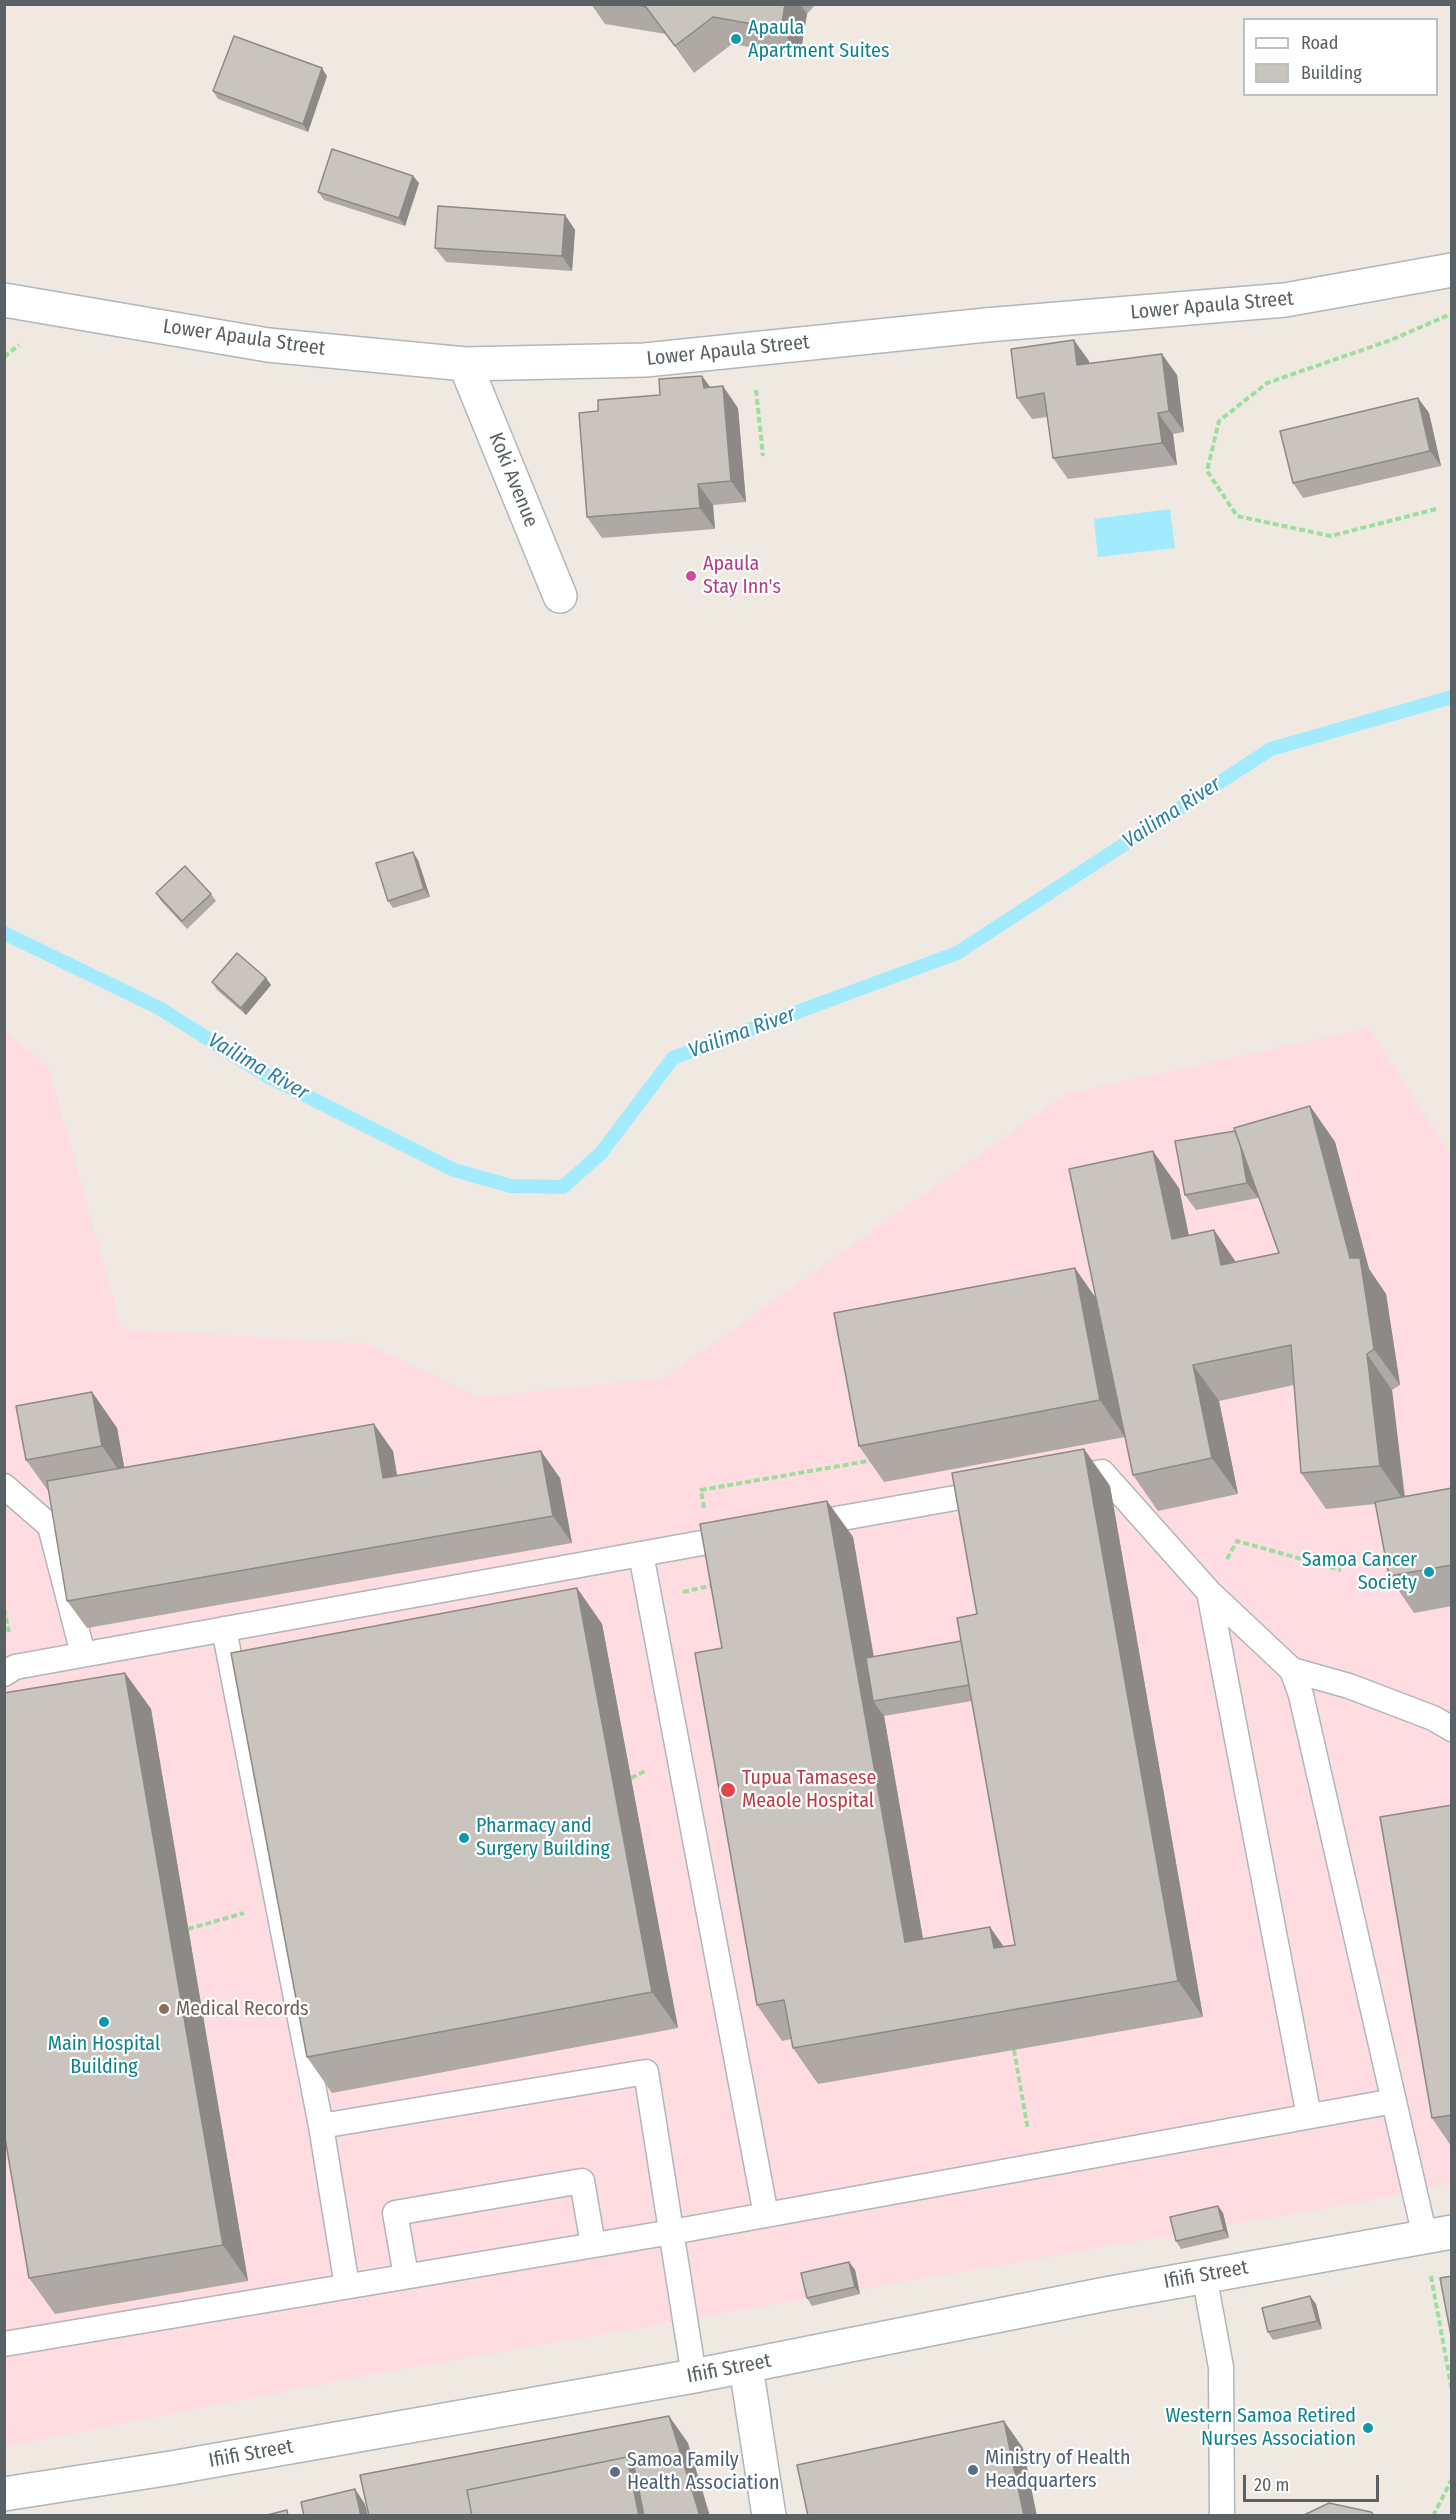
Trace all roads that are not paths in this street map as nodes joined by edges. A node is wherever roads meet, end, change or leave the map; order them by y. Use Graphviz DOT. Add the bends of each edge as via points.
graph roads {
  1 [pos="1452,270"];
  2 [pos="4,300"];
  3 [pos="465,364"];
  4 [pos="560,596"];
  5 [pos="1044,1482"];
  6 [pos="4,1486"];
  7 [pos="1010,1488"];
  8 [pos="791,1527"];
  9 [pos="757,1533"];
  10 [pos="641,1554"];
  11 [pos="1209,1592"];
  12 [pos="224,1629"];
  13 [pos="83,1654"];
  14 [pos="1292,1670"];
  15 [pos="4,1674"];
  16 [pos="1452,1729"];
  17 [pos="1394,2101"];
  18 [pos="1309,2116"];
  19 [pos="321,2126"];
  20 [pos="766,2215"];
  21 [pos="672,2232"];
  22 [pos="1438,2235"];
  23 [pos="593,2245"];
  24 [pos="406,2276"];
  25 [pos="1204,2276"];
  26 [pos="347,2286"];
  27 [pos="4,2344"];
  28 [pos="746,2367"];
  29 [pos="694,2376"];
  30 [pos="6,2487"];
  31 [pos="769,2516"];
  32 [pos="1222,2516"];
  1 -- 3 [label="street, Lower Apaula Street" via="1285,300 645,360"];
  2 -- 3 [label="street, Lower Apaula Street" via="268,345"];
  3 -- 4 [label="street, Koki Avenue"];
  5 -- 11 [label="lane" via="1102,1472"];
  6 -- 13 [label="lane" via="50,1526"];
  7 -- 8 [label="lane"];
  9 -- 10 [label="lane"];
  10 -- 12 [label="lane"];
  10 -- 20 [label="lane"];
  11 -- 14 [label="lane"];
  11 -- 18 [label="lane"];
  12 -- 13 [label="lane"];
  12 -- 19 [label="lane"];
  13 -- 15 [label="lane" via="15,1667"];
  14 -- 16 [label="lane" via="1360,1690"];
  14 -- 17 [label="lane" via="1301,1695"];
  17 -- 18 [label="lane"];
  17 -- 22 [label="lane"];
  18 -- 20 [label="lane"];
  19 -- 21 [label="lane" via="646,2072"];
  19 -- 26 [label="lane"];
  20 -- 21 [label="lane"];
  21 -- 23 [label="lane"];
  21 -- 29 [label="lane"];
  22 -- 25 [label="street, Ifiifi Street"];
  23 -- 24 [label="lane"];
  23 -- 24 [label="lane" via="582,2181 395,2213"];
  24 -- 26 [label="lane"];
  25 -- 28 [label="street, Ifiifi Street"];
  25 -- 32 [label="lane" via="1221,2367"];
  26 -- 27 [label="lane"];
  28 -- 29 [label="street, Ifiifi Street"];
  28 -- 31 [label="street"];
  29 -- 30 [label="street, Ifiifi Street" via="183,2466"];
}
